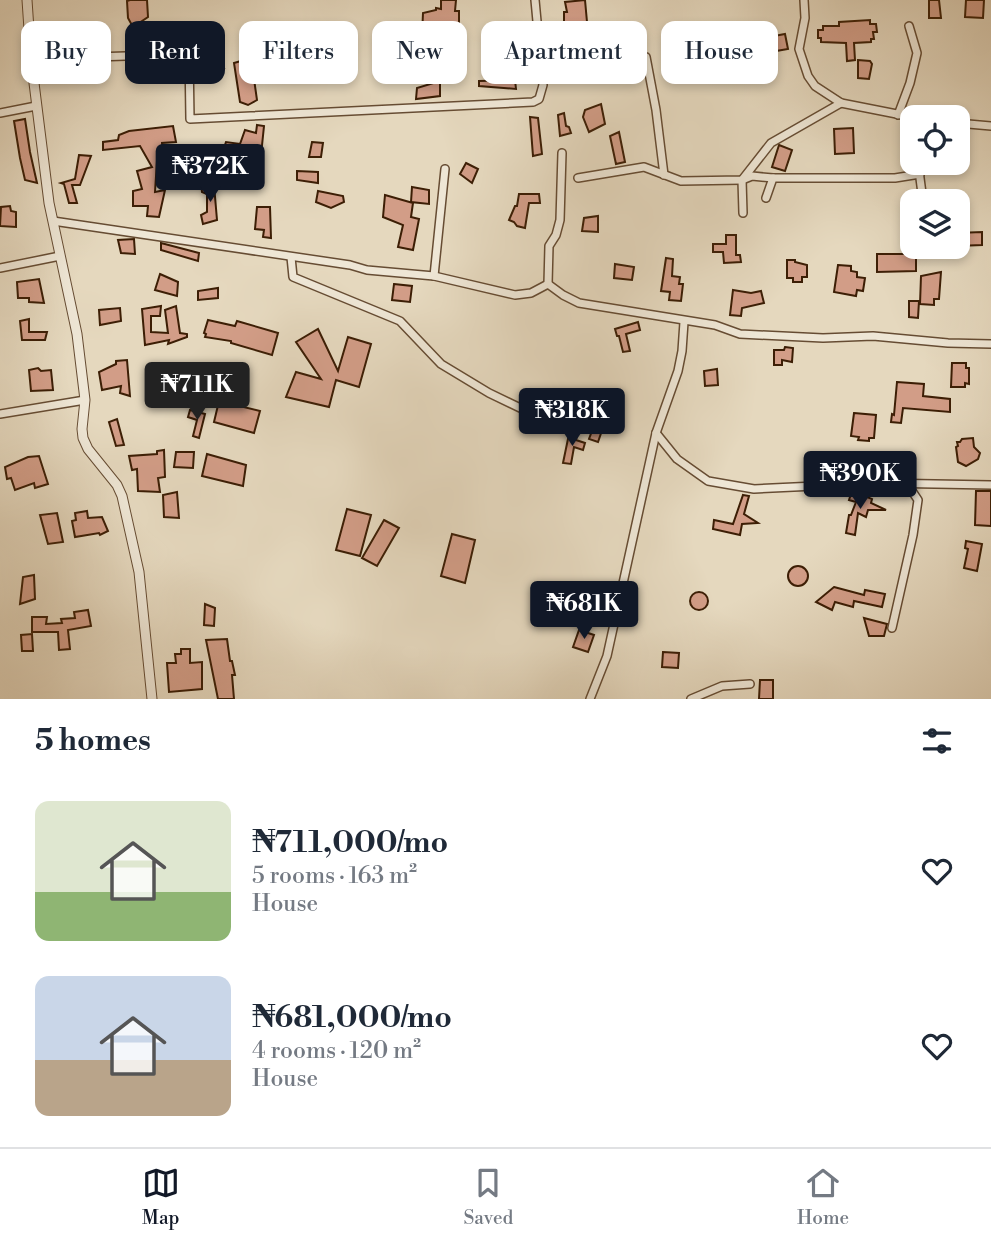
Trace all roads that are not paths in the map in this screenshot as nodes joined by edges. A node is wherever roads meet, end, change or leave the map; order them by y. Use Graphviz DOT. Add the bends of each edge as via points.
graph roads {
  1 [pos="27,0"];
  2 [pos="535,0"];
  3 [pos="804,0"];
  4 [pos="28,21"];
  5 [pos="909,26"];
  6 [pos="111,56"];
  7 [pos="647,62"];
  8 [pos="34,84"];
  9 [pos="841,103"];
  10 [pos="903,105"];
  11 [pos="36,106"];
  12 [pos="0,113"];
  13 [pos="900,115"];
  14 [pos="970,124"];
  15 [pos="991,126"];
  16 [pos="562,153"];
  17 [pos="445,169"];
  18 [pos="664,174"];
  19 [pos="914,175"];
  20 [pos="578,178"];
  21 [pos="774,178"];
  22 [pos="742,180"];
  23 [pos="766,198"];
  24 [pos="743,212"];
  25 [pos="53,221"];
  26 [pos="60,256"];
  27 [pos="291,257"];
  28 [pos="0,268"];
  29 [pos="434,276"];
  30 [pos="548,284"];
  31 [pos="684,321"];
  32 [pos="991,344"];
  33 [pos="85,400"];
  34 [pos="0,414"];
  35 [pos="564,429"];
  36 [pos="656,432"];
  37 [pos="908,485"];
  38 [pos="991,485"];
  39 [pos="892,628"];
  40 [pos="750,684"];
  41 [pos="152,699"];
  42 [pos="590,699"];
  43 [pos="691,699"];
  1 -- 4 [label="street"];
  2 -- 6 [label="street" via="543,85 539,99 533,102 190,119 189,54"];
  3 -- 9 [label="street" via="799,49 808,76"];
  5 -- 10 [label="street" via="917,53"];
  7 -- 18 [label="street"];
  8 -- 11 [label="street"];
  9 -- 13 [label="street"];
  9 -- 22 [label="street" via="771,143"];
  11 -- 12 [label="street"];
  11 -- 25 [label="street"];
  14 -- 15 [label="street"];
  16 -- 30 [label="street" via="560,220 549,246"];
  17 -- 29 [label="street"];
  18 -- 20 [label="street" via="644,167"];
  18 -- 22 [label="street" via="681,181"];
  19 -- 21 [label="street"];
  21 -- 22 [label="street"];
  21 -- 23 [label="street"];
  22 -- 24 [label="street"];
  25 -- 26 [label="street"];
  25 -- 27 [label="street"];
  26 -- 28 [label="street"];
  26 -- 33 [label="street"];
  27 -- 29 [label="street"];
  27 -- 35 [label="street" via="293,277 400,321 442,364"];
  29 -- 30 [label="street" via="515,295"];
  30 -- 31 [label="street" via="579,303"];
  31 -- 32 [label="street" via="740,334"];
  31 -- 36 [label="street" via="678,371"];
  33 -- 34 [label="street"];
  33 -- 41 [label="street" via="83,438 117,485 139,572"];
  36 -- 37 [label="street" via="677,459 708,481 754,489"];
  36 -- 42 [label="street" via="607,656"];
  37 -- 38 [label="street"];
  37 -- 39 [label="street" via="918,500"];
  40 -- 43 [label="street" via="722,686"];
}
